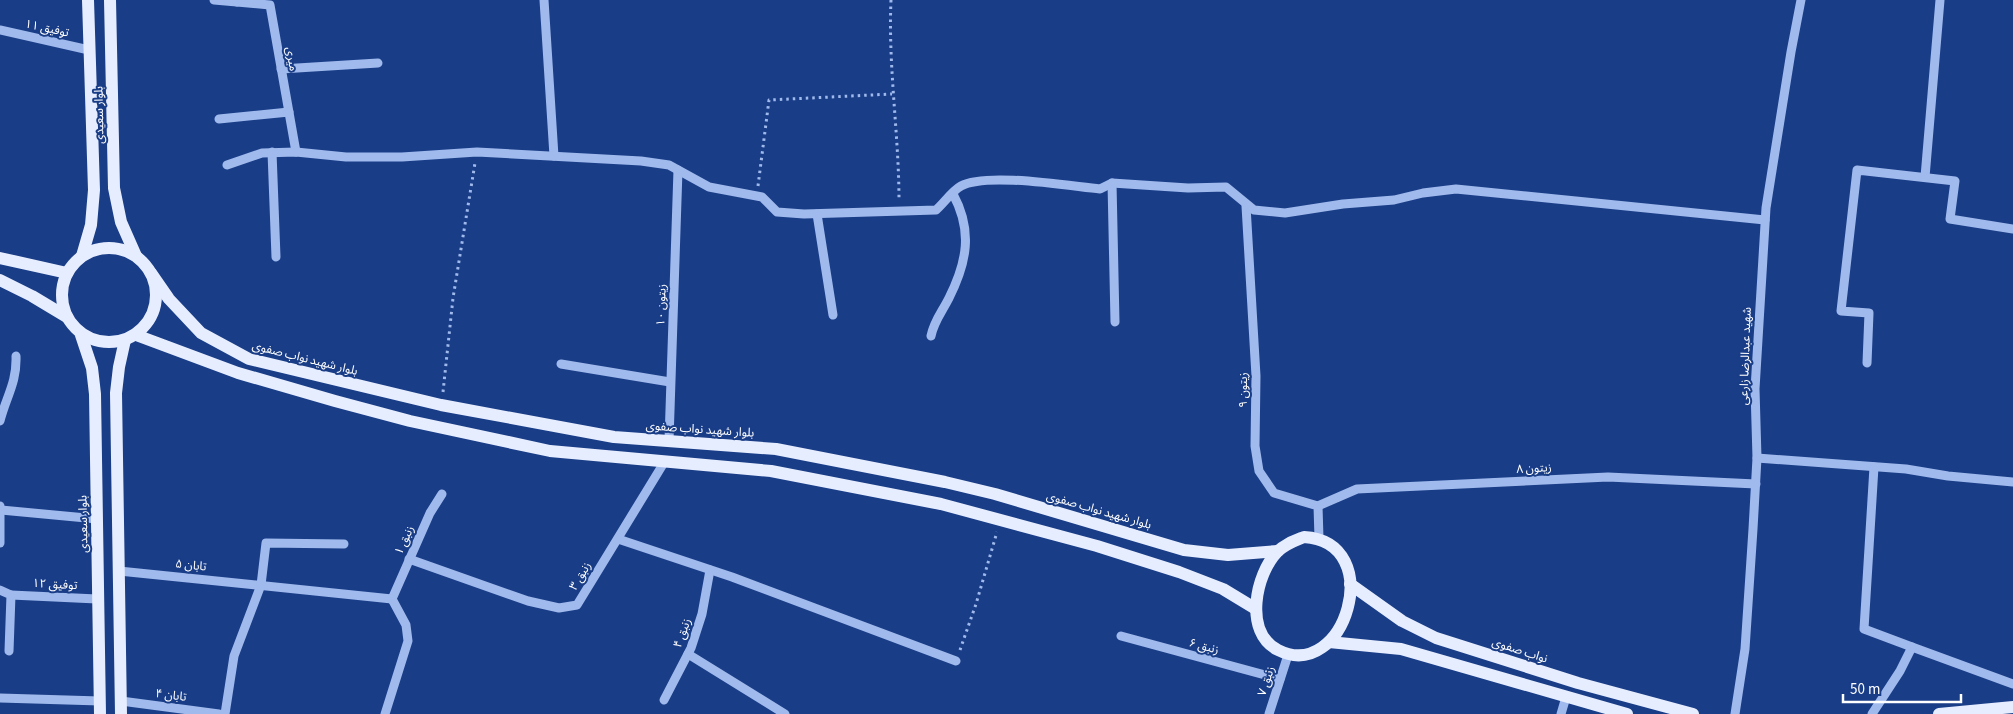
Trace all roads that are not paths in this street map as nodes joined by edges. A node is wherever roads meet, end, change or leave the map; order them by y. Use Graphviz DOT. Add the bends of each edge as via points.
graph roads {
  1 [pos="88,0"];
  2 [pos="110,0"];
  3 [pos="214,0"];
  4 [pos="544,0"];
  5 [pos="1801,0"];
  6 [pos="1940,0"];
  7 [pos="237,1"];
  8 [pos="0,30"];
  9 [pos="89,50"];
  10 [pos="378,63"];
  11 [pos="281,69"];
  12 [pos="289,112"];
  13 [pos="219,119"];
  14 [pos="272,152"];
  15 [pos="296,152"];
  16 [pos="554,156"];
  17 [pos="227,165"];
  18 [pos="678,170"];
  19 [pos="1925,177"];
  20 [pos="1112,183"];
  21 [pos="953,194"];
  22 [pos="1246,206"];
  23 [pos="817,214"];
  24 [pos="1765,220"];
  25 [pos="2013,229"];
  26 [pos="82,256"];
  27 [pos="136,256"];
  28 [pos="276,257"];
  29 [pos="0,258"];
  30 [pos="66,273"];
  31 [pos="151,273"];
  32 [pos="0,280"];
  33 [pos="833,315"];
  34 [pos="66,317"];
  35 [pos="1115,322"];
  36 [pos="82,335"];
  37 [pos="931,336"];
  38 [pos="130,337"];
  39 [pos="16,356"];
  40 [pos="1867,362"];
  41 [pos="562,364"];
  42 [pos="670,382"];
  43 [pos="0,421"];
  44 [pos="614,437"];
  45 [pos="669,440"];
  46 [pos="611,457"];
  47 [pos="1758,458"];
  48 [pos="665,461"];
  49 [pos="1874,467"];
  50 [pos="2013,482"];
  51 [pos="1756,484"];
  52 [pos="442,494"];
  53 [pos="1318,506"];
  54 [pos="1,508"];
  55 [pos="97,519"];
  56 [pos="1319,538"];
  57 [pos="618,539"];
  58 [pos="0,542"];
  59 [pos="344,544"];
  60 [pos="1278,551"];
  61 [pos="409,559"];
  62 [pos="710,570"];
  63 [pos="119,571"];
  64 [pos="1350,584"];
  65 [pos="261,585"];
  66 [pos="0,590"];
  67 [pos="11,595"];
  68 [pos="97,599"];
  69 [pos="392,599"];
  70 [pos="1256,609"];
  71 [pos="1122,636"];
  72 [pos="1329,642"];
  73 [pos="1912,647"];
  74 [pos="9,651"];
  75 [pos="688,654"];
  76 [pos="1288,655"];
  77 [pos="956,661"];
  78 [pos="1280,679"];
  79 [pos="2013,684"];
  80 [pos="1566,697"];
  81 [pos="0,698"];
  82 [pos="1636,699"];
  83 [pos="664,700"];
  84 [pos="100,708"];
  85 [pos="121,708"];
  86 [pos="2013,708"];
  87 [pos="219,714"];
  88 [pos="225,714"];
  89 [pos="384,714"];
  90 [pos="785,714"];
  91 [pos="1269,714"];
  92 [pos="1561,714"];
  93 [pos="1627,714"];
  94 [pos="1631,714"];
  95 [pos="1693,714"];
  96 [pos="1735,714"];
  97 [pos="1872,714"];
  98 [pos="1939,714"];
  1 -- 9 [label="main road, بلوار سعیدی"];
  2 -- 27 [label="main road, بلوار سعیدی" via="114,188 121,222"];
  3 -- 7 [label="street"];
  4 -- 16 [label="street"];
  5 -- 24 [label="street, شهید عبدالرضا زارعی"];
  6 -- 19 [label="street"];
  7 -- 11 [label="street, میری" via="270,5"];
  8 -- 9 [label="street, توفیق ۱۱"];
  9 -- 26 [label="main road, بلوار سعیدی" via="94,190 91,225"];
  10 -- 11 [label="street"];
  11 -- 12 [label="street, میری"];
  12 -- 13 [label="street"];
  12 -- 15 [label="street, میری"];
  14 -- 15 [label="street"];
  14 -- 17 [label="street"];
  14 -- 28 [label="street"];
  15 -- 16 [label="street" via="346,157 477,152"];
  16 -- 18 [label="street" via="641,161 669,165"];
  18 -- 23 [label="street" via="709,187 762,197 777,212"];
  18 -- 42 [label="street, زیتون ۱۰"];
  19 -- 25 [label="street" via="1955,181 1950,219"];
  19 -- 40 [label="street" via="1857,170 1841,311 1869,313"];
  20 -- 21 [label="street" via="1100,189 974,181 959,187"];
  20 -- 22 [label="street" via="1226,188 1240,196"];
  20 -- 35 [label="street"];
  21 -- 23 [label="street" via="936,210"];
  21 -- 37 [label="street" via="963,212 964,260"];
  22 -- 24 [label="street" via="1254,210 1285,213 1456,189"];
  22 -- 53 [label="street, زیتون ۹" via="1256,376 1255,446 1259,472 1274,492"];
  23 -- 33 [label="street"];
  24 -- 47 [label="street, شهید عبدالرضا زارعی" via="1755,389"];
  26 -- 27 [label="main road" via="103,248 126,250"];
  26 -- 30 [label="main road"];
  27 -- 31 [label="main road"];
  29 -- 30 [label="main road"];
  30 -- 34 [label="main road" via="61,295"];
  31 -- 38 [label="main road" via="155,307 144,327"];
  31 -- 44 [label="main road, بلوار شهید نواب صفوی" via="169,299 201,333 249,359 441,405"];
  32 -- 34 [label="main road"];
  34 -- 36 [label="main road"];
  36 -- 38 [label="main road" via="103,343"];
  36 -- 55 [label="main road, بلوار سعیدی" via="92,368 95,394"];
  38 -- 46 [label="main road" via="410,421 550,450"];
  38 -- 63 [label="main road" via="119,367 116,393"];
  39 -- 43 [label="street" via="9,399"];
  41 -- 42 [label="street"];
  42 -- 45 [label="street, زیتون ۱۰"];
  44 -- 45 [label="main road, بلوار شهید نواب صفوی"];
  44 -- 46 [label="main road"];
  45 -- 60 [label="main road, بلوار شهید نواب صفوی" via="776,449 945,482 1184,550 1228,555"];
  46 -- 48 [label="main road"];
  47 -- 49 [label="street"];
  47 -- 51 [label="street, شهید عبدالرضا زارعی"];
  48 -- 57 [label="street, زنبق ۳"];
  48 -- 70 [label="main road" via="771,471 941,504 1179,572 1223,589"];
  49 -- 50 [label="street"];
  49 -- 73 [label="street" via="1864,629"];
  51 -- 53 [label="street, زیتون ۸" via="1608,477 1366,488"];
  51 -- 96 [label="street, شهید عبدالرضا زارعی" via="1745,649"];
  52 -- 61 [label="street, زنبق ۱"];
  53 -- 56 [label="street"];
  54 -- 55 [label="street"];
  54 -- 58 [label="street"];
  55 -- 68 [label="main road, بلوار سعیدی"];
  56 -- 60 [label="main road" via="1304,537 1289,542"];
  56 -- 64 [label="main road" via="1333,545 1343,557 1349,570"];
  57 -- 61 [label="street, زنبق ۳" via="577,604 560,608 528,601"];
  57 -- 62 [label="street"];
  59 -- 65 [label="street" via="266,543"];
  60 -- 70 [label="main road" via="1259,584"];
  61 -- 69 [label="street, زنبق ۱"];
  62 -- 75 [label="street, زنبق ۴" via="702,614"];
  62 -- 77 [label="street"];
  63 -- 65 [label="street, تابان ۵"];
  63 -- 85 [label="main road"];
  64 -- 72 [label="main road" via="1346,614"];
  64 -- 82 [label="main road, نواب صفوی" via="1402,622 1436,638"];
  65 -- 69 [label="street, تابان ۵"];
  65 -- 88 [label="street" via="234,656"];
  66 -- 67 [label="street"];
  67 -- 68 [label="street, توفیق ۱۲"];
  67 -- 74 [label="street"];
  68 -- 84 [label="main road, بلوار سعیدی"];
  69 -- 89 [label="street" via="406,625 408,642"];
  70 -- 76 [label="main road" via="1264,636 1274,648"];
  71 -- 78 [label="street, زنبق ۶"];
  72 -- 76 [label="main road" via="1318,651 1303,656"];
  72 -- 80 [label="main road" via="1401,648"];
  73 -- 79 [label="street"];
  73 -- 97 [label="street"];
  75 -- 83 [label="street, زنبق ۴"];
  75 -- 90 [label="street"];
  76 -- 78 [label="street, زنبق ۷"];
  78 -- 91 [label="street, زنبق ۷"];
  80 -- 92 [label="street"];
  80 -- 93 [label="main road"];
  81 -- 84 [label="street"];
  82 -- 94 [label="main road"];
  82 -- 95 [label="main road, نواب صفوی"];
  85 -- 87 [label="street, تابان ۴"];
  86 -- 98 [label="main road"];
}
